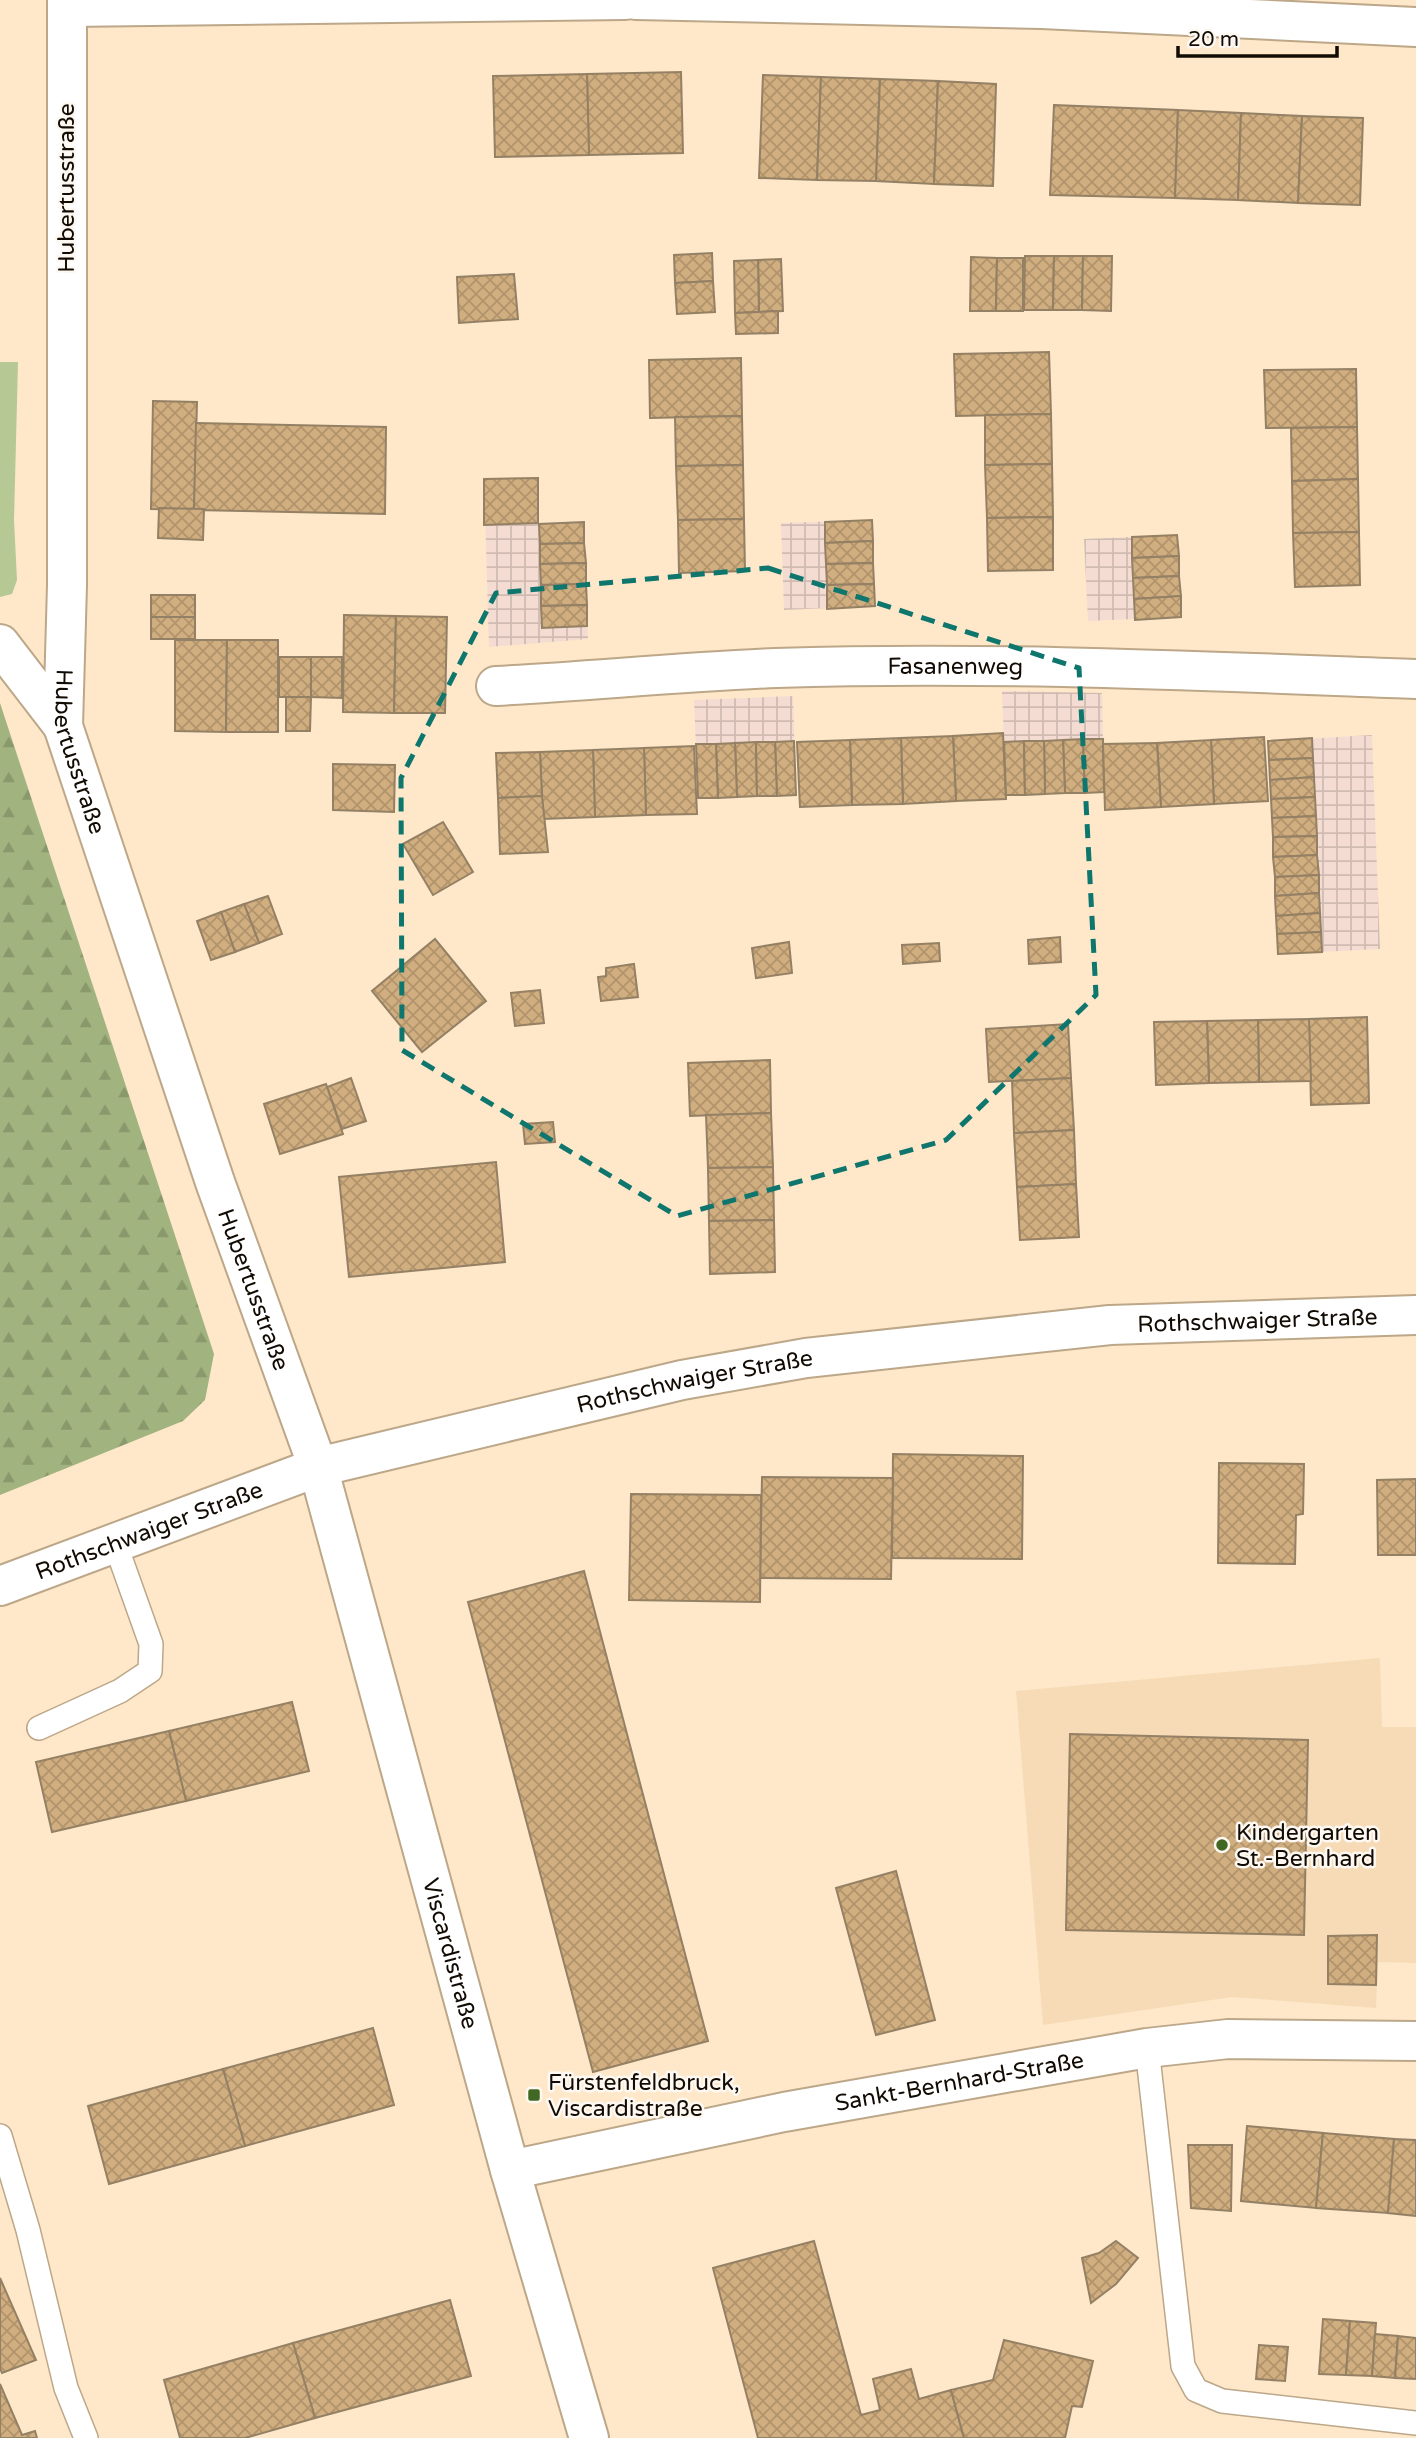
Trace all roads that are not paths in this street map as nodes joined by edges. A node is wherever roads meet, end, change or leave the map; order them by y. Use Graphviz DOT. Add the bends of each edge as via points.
graph roads {
  1 [pos="625,0"];
  2 [pos="636,0"];
  3 [pos="67,3"];
  4 [pos="1416,27"];
  5 [pos="0,645"];
  6 [pos="1416,679"];
  7 [pos="496,686"];
  8 [pos="63,726"];
  9 [pos="1416,1315"];
  10 [pos="318,1467"];
  11 [pos="115,1543"];
  12 [pos="0,1586"];
  13 [pos="39,1728"];
  14 [pos="1416,2041"];
  15 [pos="1147,2049"];
  16 [pos="0,2136"];
  17 [pos="510,2170"];
  18 [pos="1416,2423"];
  19 [pos="86,2438"];
  20 [pos="589,2438"];
  1 -- 3 [label="street"];
  2 -- 4 [label="street" via="961,7"];
  3 -- 8 [label="street, Hubertusstraße"];
  5 -- 8 [label="street"];
  6 -- 7 [label="street, Fasanenweg" via="941,666 775,668"];
  8 -- 10 [label="street, Hubertusstraße" via="215,1182"];
  9 -- 10 [label="street, Rothschwaiger Straße" via="1110,1325 806,1358 562,1406"];
  10 -- 11 [label="street, Rothschwaiger Straße"];
  10 -- 17 [label="street, Viscardistraße"];
  11 -- 12 [label="street, Rothschwaiger Straße"];
  11 -- 13 [label="lane" via="151,1644 150,1671 120,1691"];
  14 -- 15 [label="street, Sankt-Bernhard-Straße" via="1228,2039"];
  15 -- 17 [label="street, Sankt-Bernhard-Straße" via="784,2112"];
  15 -- 18 [label="lane" via="1183,2366 1196,2390 1223,2401"];
  16 -- 19 [label="lane" via="66,2388"];
  17 -- 20 [label="street, Viscardistraße"];
}
